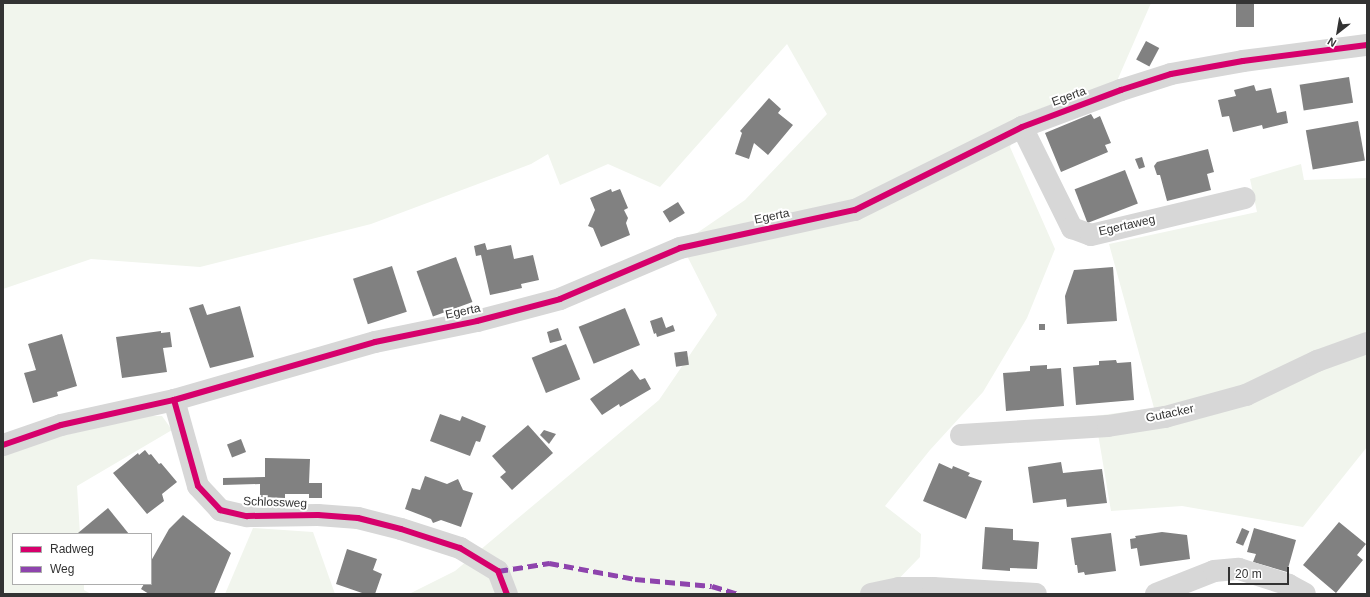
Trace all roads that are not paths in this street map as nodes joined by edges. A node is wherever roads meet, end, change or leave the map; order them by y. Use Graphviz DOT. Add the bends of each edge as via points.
graph roads {
  1 [pos="1367,45"];
  2 [pos="1022,127"];
  3 [pos="1245,198"];
  4 [pos="1367,343"];
  5 [pos="174,400"];
  6 [pos="961,435"];
  7 [pos="3,445"];
  8 [pos="507,594"];
  9 [pos="871,594"];
  10 [pos="1036,594"];
  11 [pos="1156,594"];
  12 [pos="1305,594"];
  1 -- 2 [label="street, Egerta" via="1243,61 1171,74"];
  2 -- 3 [label="street, Egertaweg" via="1072,228 1091,235"];
  2 -- 5 [label="street, Egerta" via="855,210 680,248 560,299 477,321 375,342"];
  4 -- 6 [label="street, Gutacker" via="1317,361 1246,395 1164,417 1108,426"];
  5 -- 7 [label="street" via="61,425"];
  5 -- 8 [label="street, Schlossweg" via="198,486 220,510 247,516 358,518 401,529 460,548 498,571"];
  9 -- 10 [label="street" via="899,588 933,588"];
  11 -- 12 [label="street" via="1214,571 1239,569 1290,585"];
}
